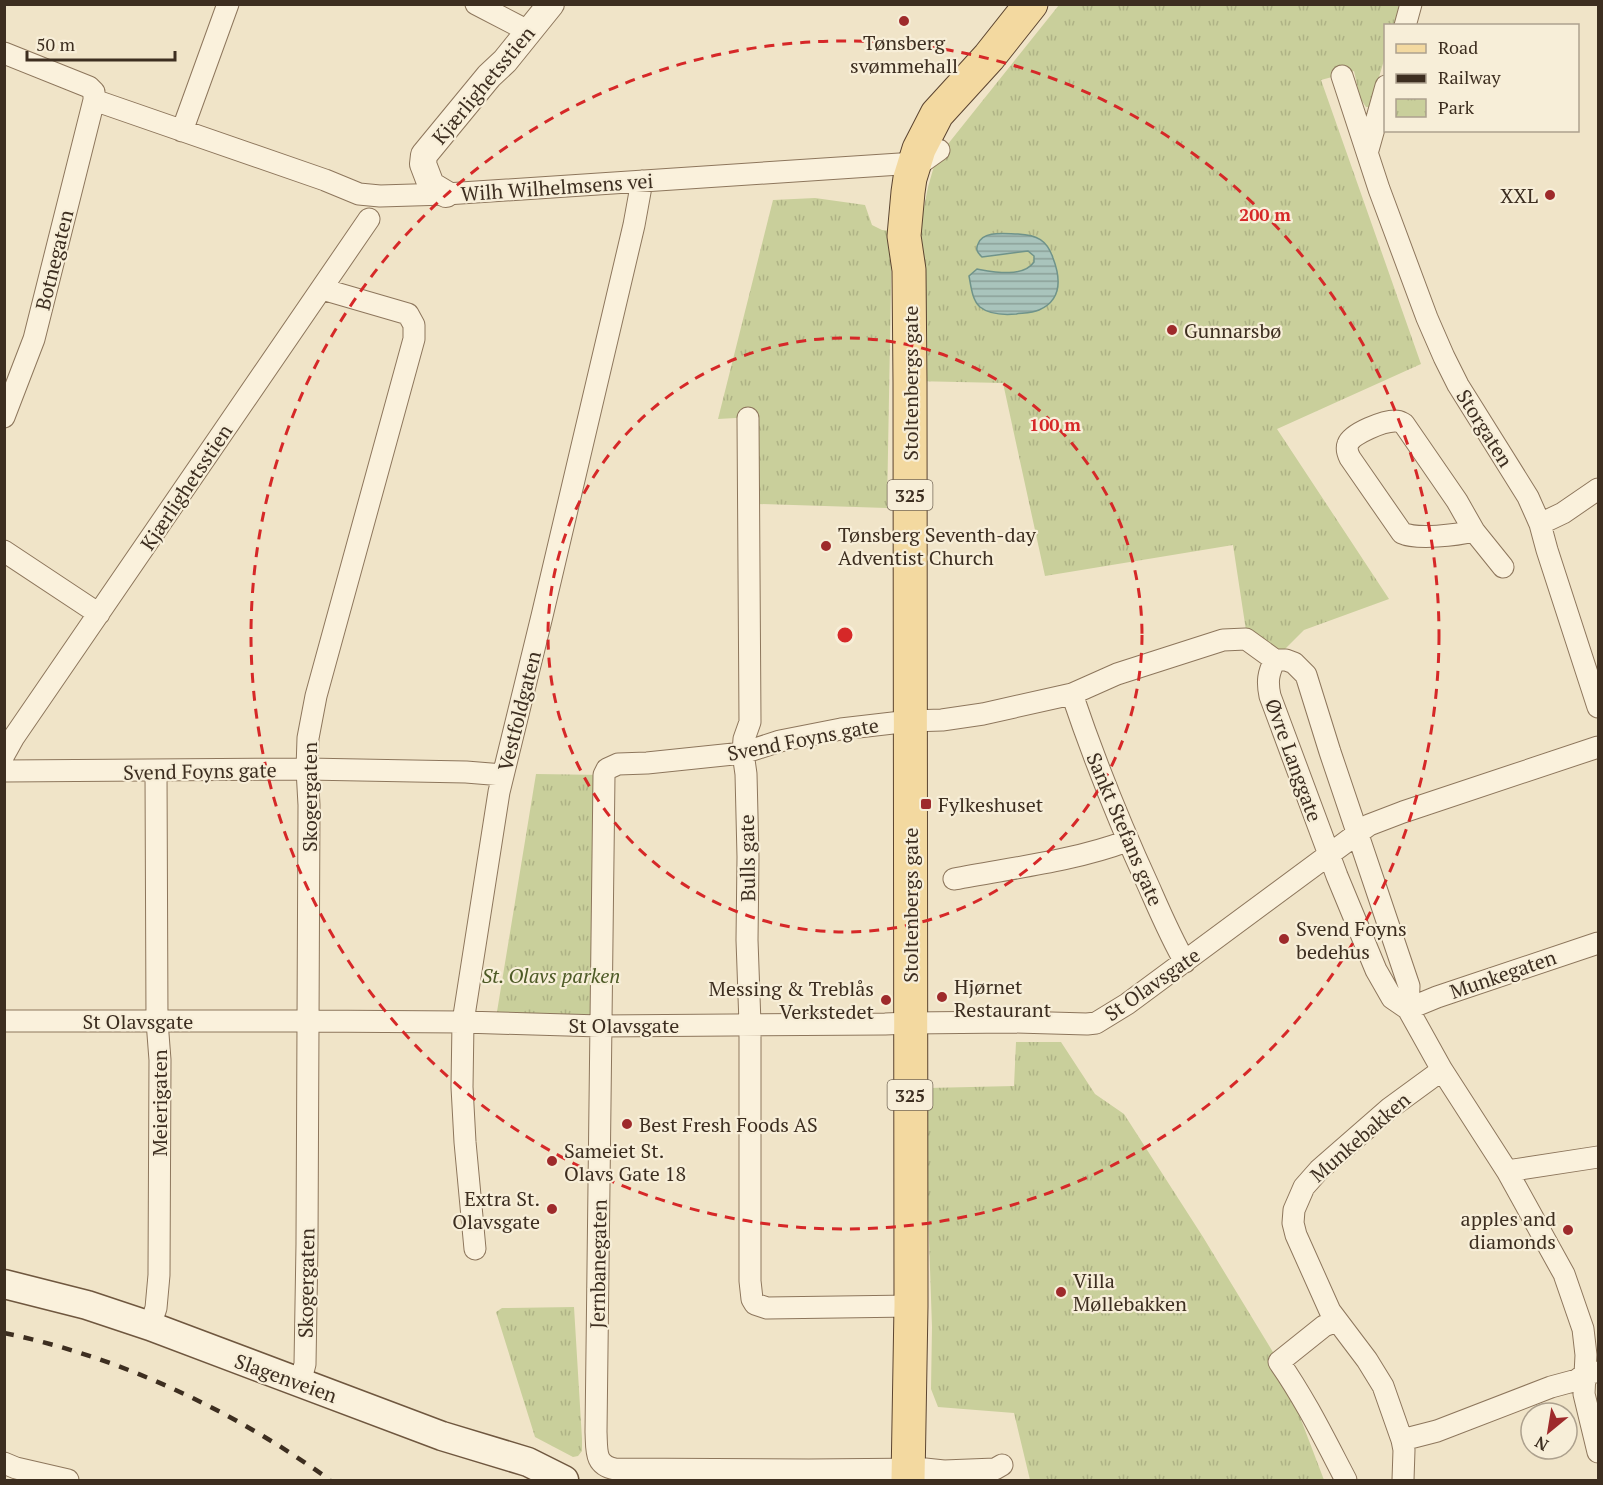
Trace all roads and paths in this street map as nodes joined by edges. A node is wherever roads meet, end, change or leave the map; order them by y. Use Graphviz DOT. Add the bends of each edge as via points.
graph roads {
  1 [pos="228,4"];
  2 [pos="476,4"];
  3 [pos="551,4"];
  4 [pos="1031,4"];
  5 [pos="1411,4"];
  6 [pos="1406,24"];
  7 [pos="528,32"];
  8 [pos="4,53"];
  9 [pos="1342,76"];
  10 [pos="1384,92"];
  11 [pos="94,100"];
  12 [pos="182,131"];
  13 [pos="1368,151"];
  14 [pos="927,156"];
  15 [pos="642,181"];
  16 [pos="446,194"];
  17 [pos="369,219"];
  18 [pos="322,289"];
  19 [pos="4,417"];
  20 [pos="748,418"];
  21 [pos="1599,489"];
  22 [pos="1540,524"];
  23 [pos="1474,531"];
  24 [pos="4,551"];
  25 [pos="1503,567"];
  26 [pos="99,614"];
  27 [pos="1275,660"];
  28 [pos="1072,693"];
  29 [pos="1599,707"];
  30 [pos="910,721"];
  31 [pos="1599,747"];
  32 [pos="743,753"];
  33 [pos="4,754"];
  34 [pos="307,770"];
  35 [pos="4,771"];
  36 [pos="156,771"];
  37 [pos="503,775"];
  38 [pos="1357,834"];
  39 [pos="1127,841"];
  40 [pos="1329,856"];
  41 [pos="954,879"];
  42 [pos="1599,943"];
  43 [pos="1185,962"];
  44 [pos="1408,1009"];
  45 [pos="4,1021"];
  46 [pos="158,1021"];
  47 [pos="308,1021"];
  48 [pos="463,1022"];
  49 [pos="910,1023"];
  50 [pos="750,1024"];
  51 [pos="600,1026"];
  52 [pos="1442,1070"];
  53 [pos="1599,1157"];
  54 [pos="1507,1171"];
  55 [pos="475,1249"];
  56 [pos="4,1284"];
  57 [pos="911,1306"];
  58 [pos="1337,1321"];
  59 [pos="150,1326"];
  60 [pos="1592,1373"];
  61 [pos="300,1383"];
  62 [pos="1402,1440"];
  63 [pos="1599,1452"];
  64 [pos="4,1463"];
  65 [pos="1002,1465"];
  66 [pos="910,1477"];
  67 [pos="68,1480"];
  68 [pos="564,1480"];
  69 [pos="1346,1480"];
  70 [pos="1402,1480"];
  1 -- 12 [label="street"];
  2 -- 7 [label="street"];
  3 -- 7 [label="street, Kjærlighetsstien"];
  4 -- 14 [label="main road, Stoltenbergs gate / 325" via="938,114 925,136"];
  5 -- 6 [label="street"];
  7 -- 16 [label="street, Kjærlighetsstien" via="424,155 423,164 431,184"];
  8 -- 11 [label="street, Wilh Wilhelmsens vei" via="89,87"];
  9 -- 13 [label="street, Storgaten"];
  10 -- 13 [label="street, Storgaten"];
  11 -- 12 [label="street, Wilh Wilhelmsens vei"];
  11 -- 19 [label="street, Botnegaten" via="34,339"];
  12 -- 16 [label="street, Wilh Wilhelmsens vei" via="359,194"];
  13 -- 22 [label="street, Storgaten" via="1444,357 1528,497"];
  14 -- 15 [label="street, Wilh Wilhelmsens vei"];
  14 -- 30 [label="main road, Stoltenbergs gate / 325" via="908,192 904,236 909,270"];
  15 -- 16 [label="street, Wilh Wilhelmsens vei"];
  15 -- 37 [label="street, Vestfoldgaten"];
  17 -- 18 [label="street, Kjærlighetsstien"];
  18 -- 26 [label="street, Kjærlighetsstien"];
  18 -- 34 [label="street, Skogergaten" via="408,314 414,326 414,339 316,696"];
  20 -- 32 [label="street, Bulls gate" via="750,722"];
  21 -- 22 [label="street"];
  22 -- 29 [label="street, Storgaten"];
  23 -- 23 [label="street" via="1457,535 1405,535 1350,458 1350,440 1380,424 1404,424"];
  23 -- 25 [label="street"];
  24 -- 26 [label="street"];
  26 -- 33 [label="street, Kjærlighetsstien"];
  27 -- 28 [label="street, Svend Foyns gate" via="1246,639 1222,640"];
  27 -- 38 [label="street, Øvre Langgate" via="1294,663 1306,675"];
  27 -- 40 [label="street, Øvre Langgate" via="1268,672 1270,696"];
  28 -- 30 [label="street, Svend Foyns gate" via="983,714"];
  28 -- 39 [label="street, Sankt Stefans gate"];
  30 -- 32 [label="street, Svend Foyns gate" via="841,729"];
  30 -- 49 [label="main road, Stoltenbergs gate / 325"];
  31 -- 38 [label="street, St Olavsgate" via="1403,812"];
  32 -- 50 [label="street, Bulls gate"];
  32 -- 51 [label="street, Svend Foyns gate" via="618,764 607,769"];
  34 -- 36 [label="street, Svend Foyns gate"];
  34 -- 37 [label="street, Svend Foyns gate"];
  34 -- 47 [label="street, Skogergaten"];
  35 -- 36 [label="street, Svend Foyns gate"];
  36 -- 46 [label="street, Meierigaten"];
  37 -- 48 [label="street, Vestfoldgaten"];
  38 -- 40 [label="street, St Olavsgate"];
  38 -- 44 [label="street, Øvre Langgate" via="1408,986"];
  39 -- 41 [label="street" via="1082,855"];
  39 -- 43 [label="street, Sankt Stefans gate"];
  40 -- 43 [label="street, St Olavsgate"];
  40 -- 44 [label="street, Øvre Langgate" via="1376,970 1392,998"];
  42 -- 44 [label="street, Munkegaten"];
  43 -- 49 [label="street, St Olavsgate" via="1096,1023"];
  44 -- 52 [label="street, Øvre Langgate"];
  45 -- 46 [label="street, St Olavsgate"];
  46 -- 47 [label="street, St Olavsgate"];
  46 -- 59 [label="street, Meierigaten" via="159,1275"];
  47 -- 48 [label="street, St Olavsgate"];
  47 -- 61 [label="street, Skogergaten" via="305,1364"];
  48 -- 51 [label="street, St Olavsgate"];
  48 -- 55 [label="street, Vestfoldgaten" via="462,1087"];
  49 -- 50 [label="street, St Olavsgate"];
  49 -- 57 [label="main road, Stoltenbergs gate / 325"];
  50 -- 51 [label="street, St Olavsgate"];
  50 -- 57 [label="street, Bulls gate" via="752,1299 767,1308"];
  51 -- 66 [label="street, Jernbanegaten" via="596,1432 598,1456 603,1464 615,1469 809,1470"];
  52 -- 54 [label="street, Øvre Langgate"];
  52 -- 58 [label="street, Munkebakken" via="1390,1108 1319,1170 1304,1187 1294,1210 1296,1235"];
  53 -- 54 [label="street"];
  54 -- 60 [label="street, Øvre Langgate" via="1564,1274 1583,1329"];
  56 -- 59 [label="main road, Slagenveien"];
  57 -- 66 [label="main road, Stoltenbergs gate / 325"];
  58 -- 62 [label="street, Munkebakken" via="1383,1386"];
  58 -- 69 [label="street" via="1324,1326 1279,1362"];
  59 -- 61 [label="main road, Slagenveien"];
  60 -- 62 [label="street" via="1437,1431"];
  60 -- 63 [label="street, Øvre Langgate" via="1584,1395"];
  61 -- 68 [label="main road, Slagenveien" via="442,1436 528,1462"];
  62 -- 70 [label="street, Munkebakken"];
  64 -- 67 [label="street"];
  65 -- 66 [label="street" via="995,1469 944,1471 925,1468"];
}
